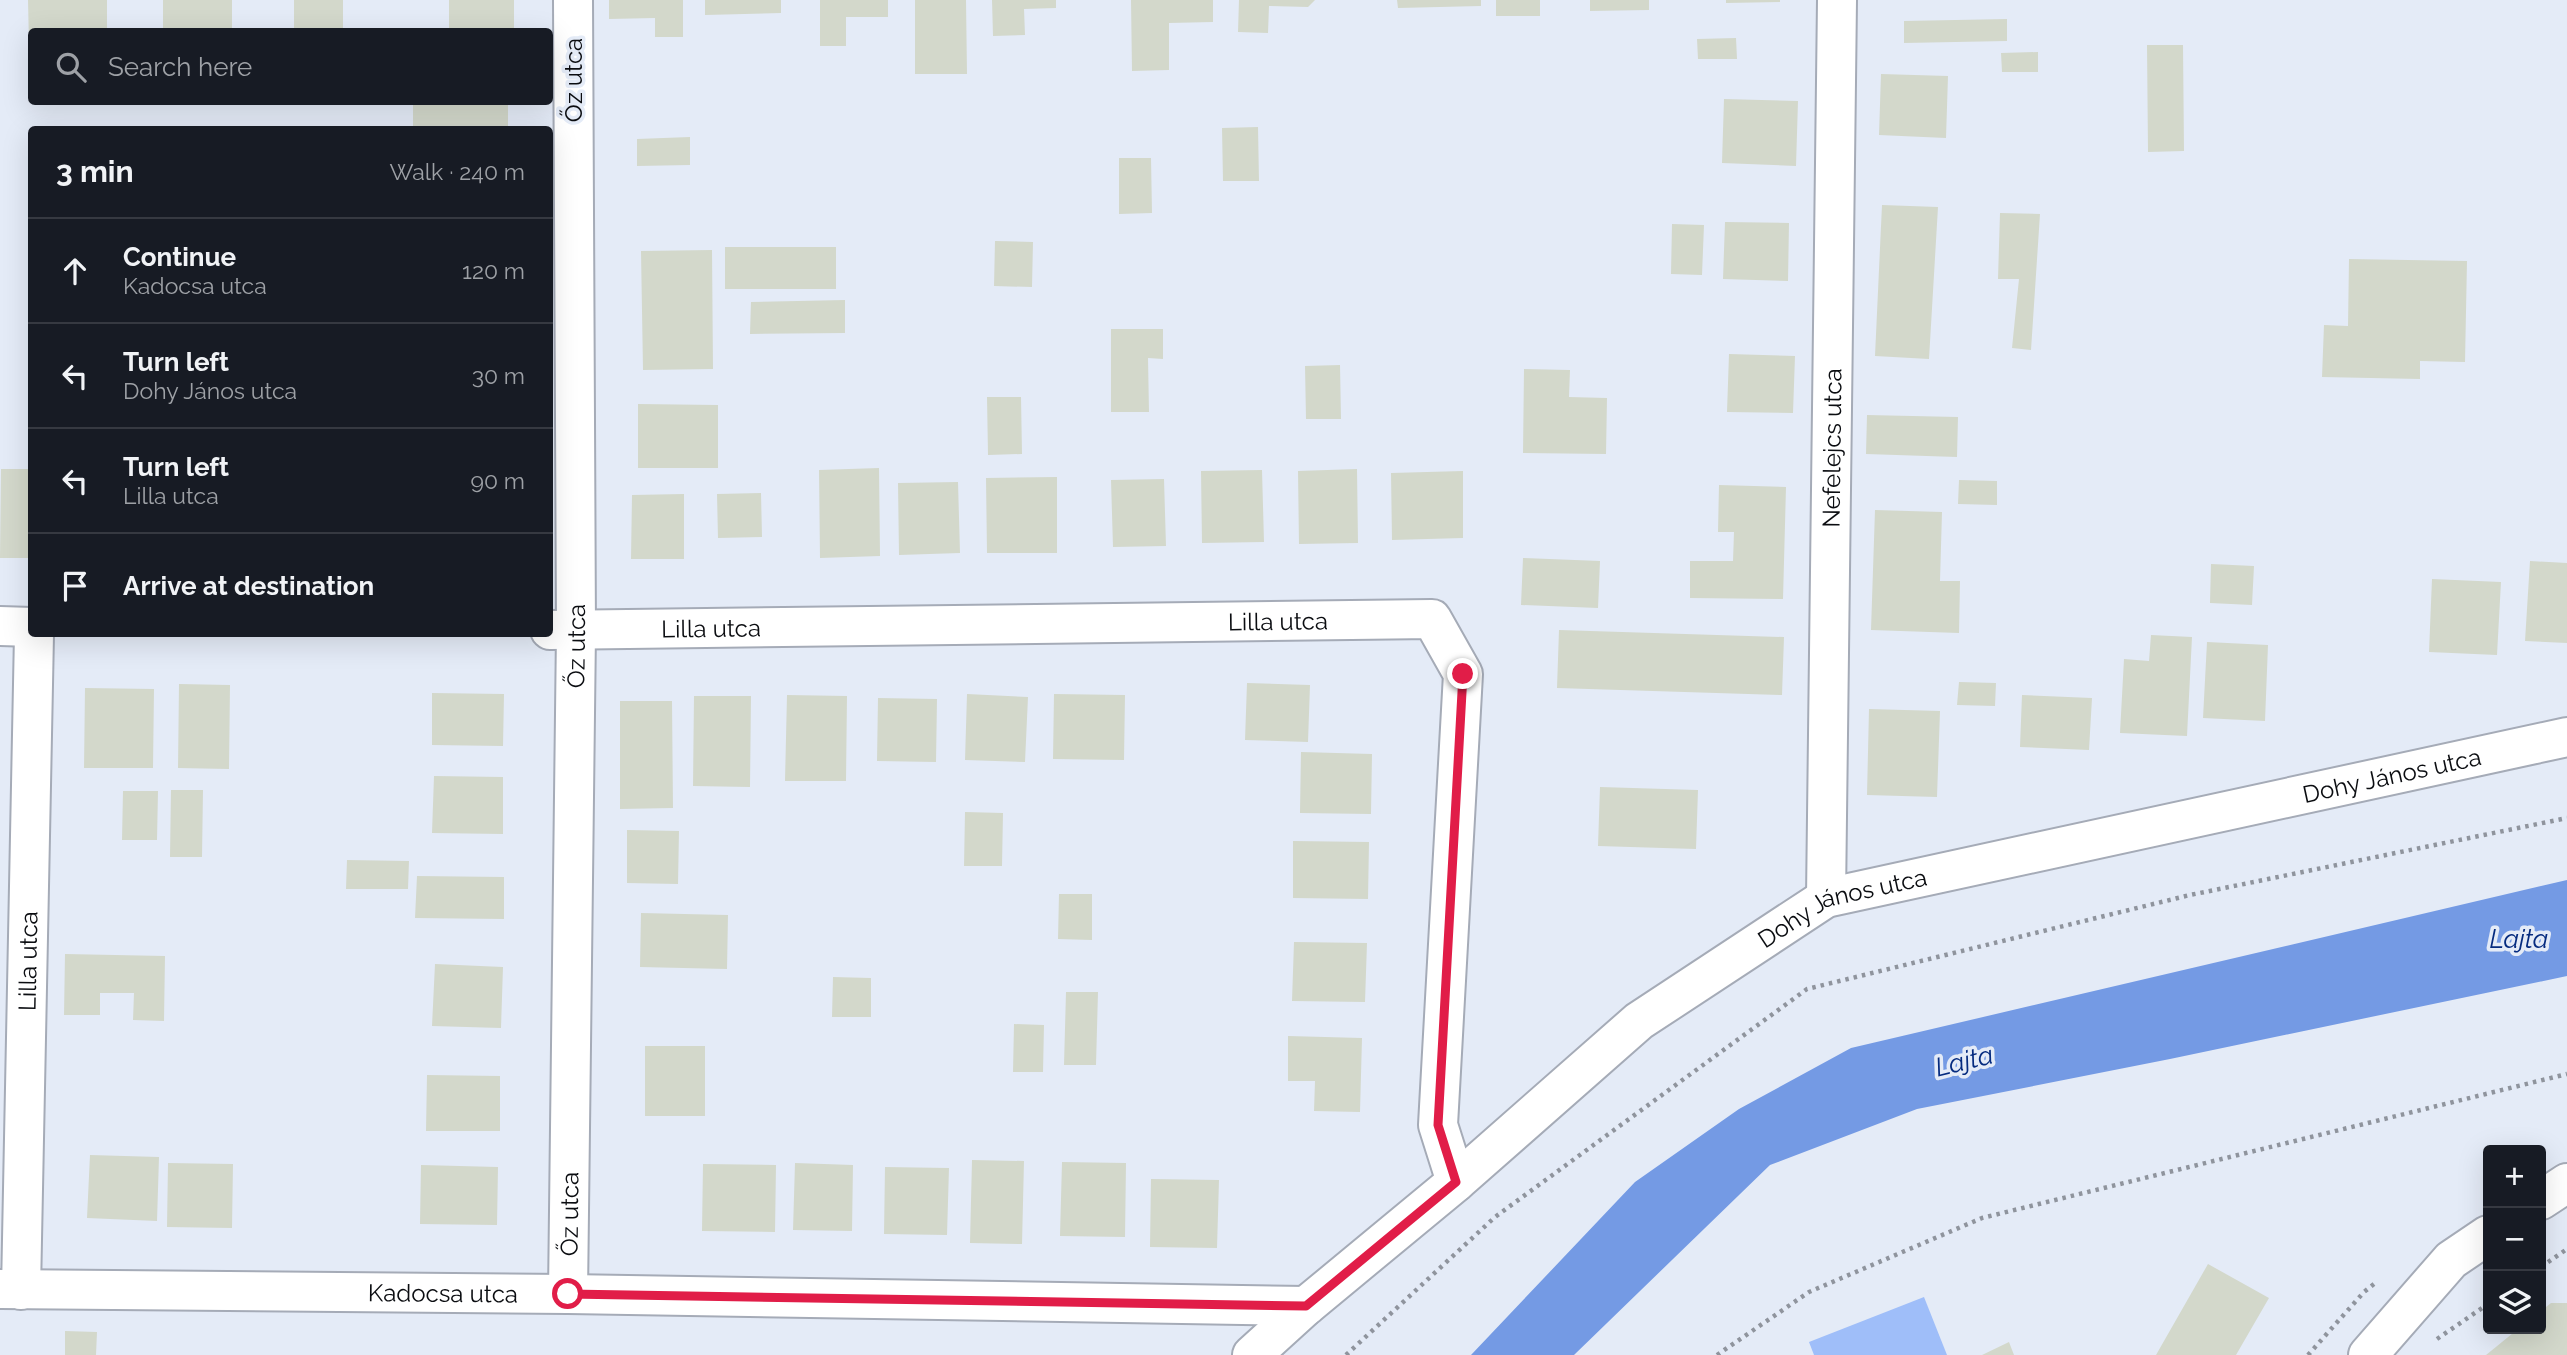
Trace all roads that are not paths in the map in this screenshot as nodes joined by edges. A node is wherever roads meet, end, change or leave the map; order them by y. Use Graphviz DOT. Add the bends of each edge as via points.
graph roads {
  1 [pos="573,0"];
  2 [pos="1837,0"];
  3 [pos="0,626"];
  4 [pos="28,627"];
  5 [pos="563,631"];
  6 [pos="34,637"];
  7 [pos="2567,737"];
  8 [pos="1826,898"];
  9 [pos="1456,1182"];
  10 [pos="2567,1183"];
  11 [pos="2546,1197"];
  12 [pos="2483,1238"];
  13 [pos="11,1289"];
  14 [pos="568,1294"];
  15 [pos="1306,1306"];
  16 [pos="1252,1355"];
  17 [pos="2368,1355"];
  1 -- 5 [label="street, Őz utca"];
  2 -- 8 [label="street, Nefelejcs utca"];
  3 -- 4 [label="street"];
  5 -- 9 [label="street, Lilla utca" via="1432,619 1463,674 1438,1125"];
  5 -- 14 [label="street, Őz utca"];
  6 -- 13 [label="street, Lilla utca"];
  7 -- 8 [label="street, Dohy János utca"];
  8 -- 9 [label="street, Dohy János utca" via="1640,1021"];
  9 -- 15 [label="street, Dohy János utca"];
  10 -- 11 [label="street"];
  12 -- 17 [label="street" via="2451,1260"];
  13 -- 14 [label="street, Kadocsa utca"];
  14 -- 15 [label="street, Kadocsa utca"];
  15 -- 16 [label="street, Dohy János utca"];
}
